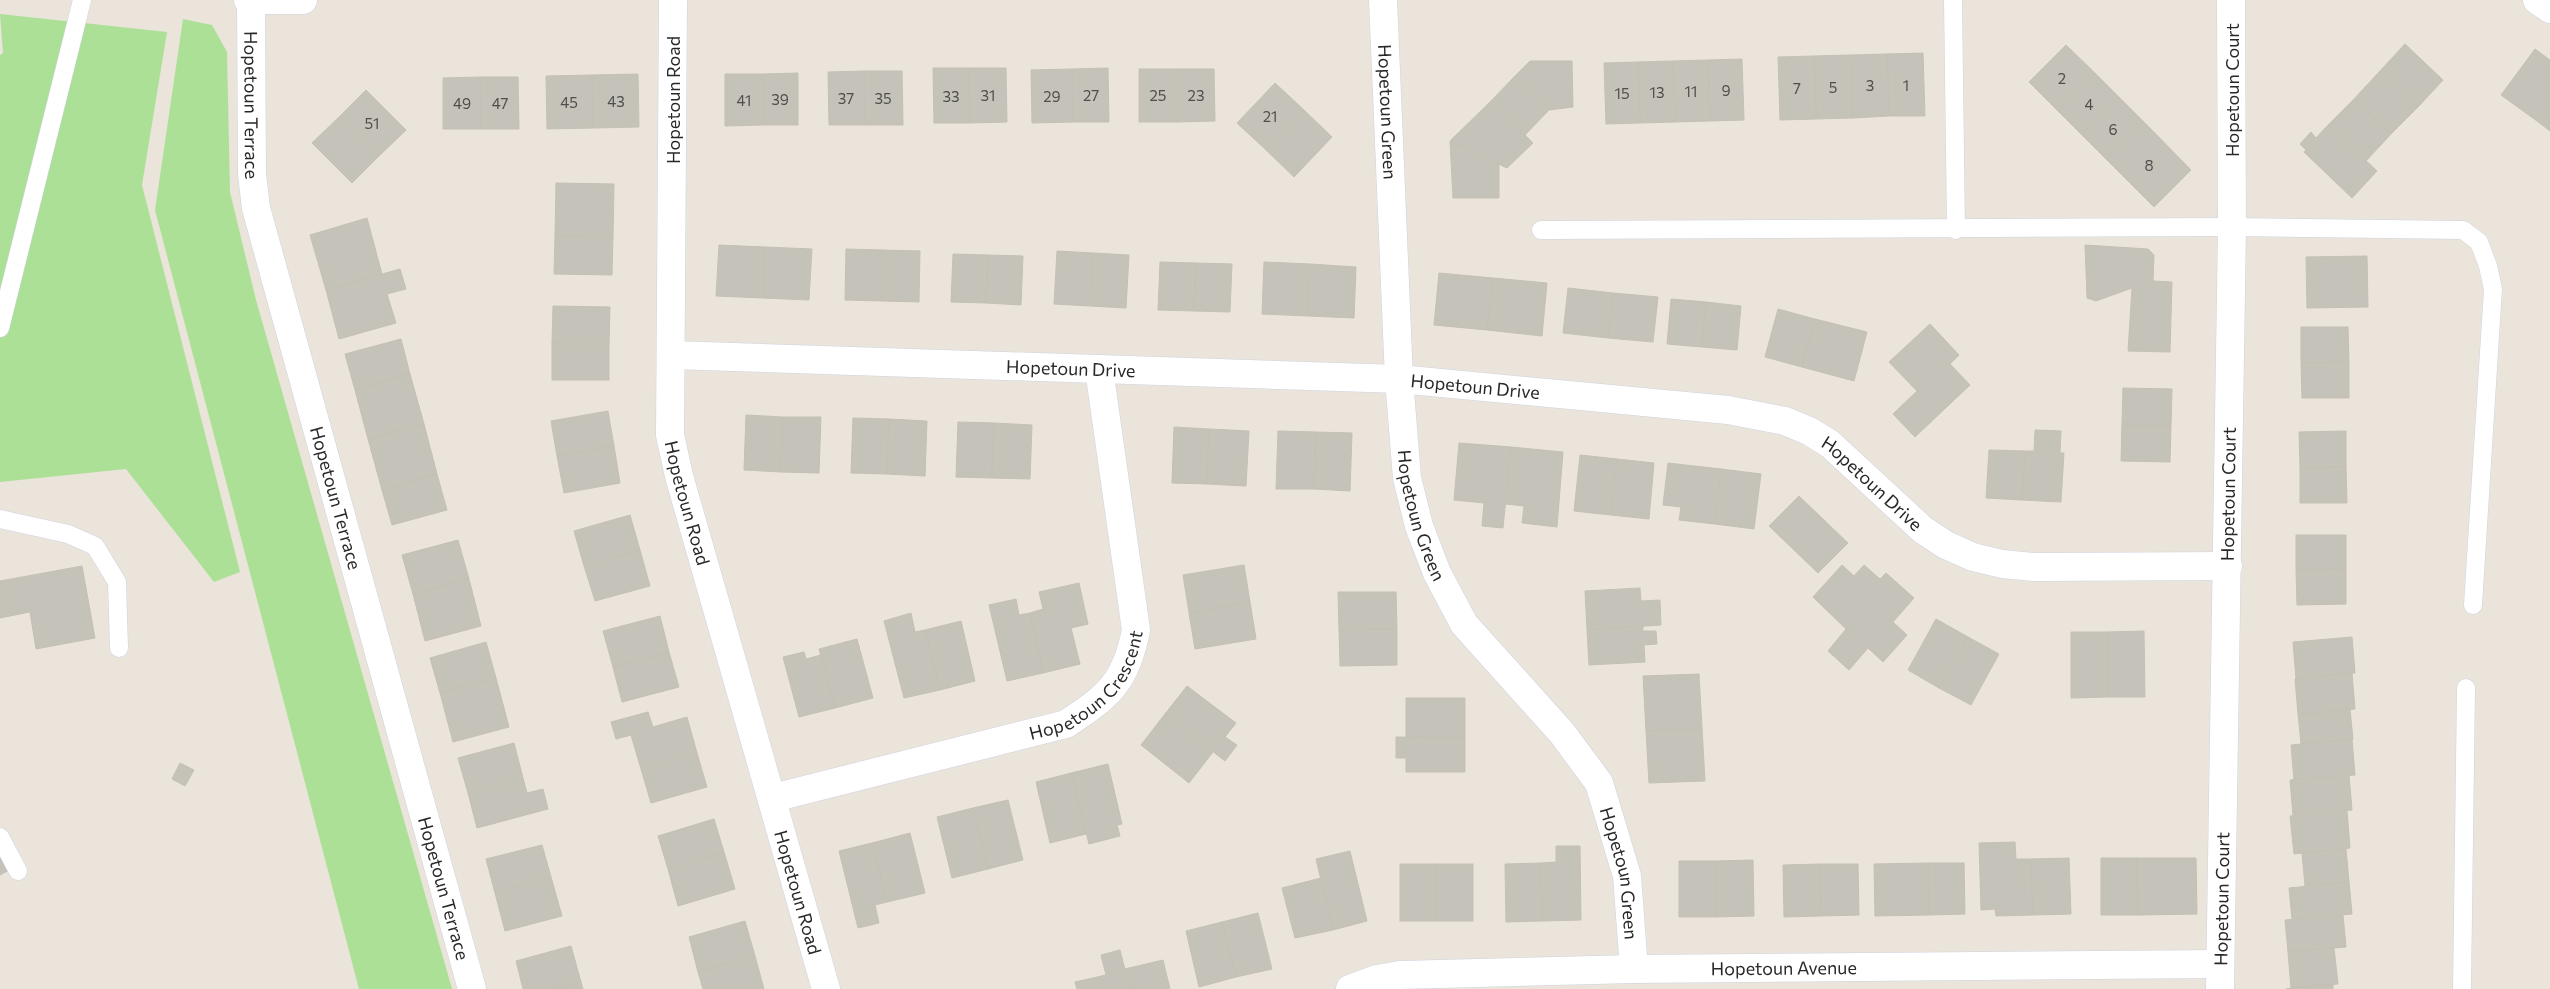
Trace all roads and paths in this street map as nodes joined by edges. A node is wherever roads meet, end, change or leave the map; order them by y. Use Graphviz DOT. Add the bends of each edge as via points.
graph roads {
  1 [pos="82,0"];
  2 [pos="250,0"];
  3 [pos="303,0"];
  4 [pos="673,0"];
  5 [pos="1383,0"];
  6 [pos="1953,0"];
  7 [pos="2231,0"];
  8 [pos="2537,0"];
  9 [pos="2550,9"];
  10 [pos="2232,227"];
  11 [pos="1541,230"];
  12 [pos="1956,230"];
  13 [pos="0,328"];
  14 [pos="672,355"];
  15 [pos="1099,369"];
  16 [pos="1399,379"];
  17 [pos="0,518"];
  18 [pos="2228,566"];
  19 [pos="2473,605"];
  20 [pos="119,648"];
  21 [pos="2466,688"];
  22 [pos="773,798"];
  23 [pos="0,838"];
  24 [pos="18,871"];
  25 [pos="1634,969"];
  26 [pos="2220,977"];
  27 [pos="472,989"];
  28 [pos="826,989"];
  29 [pos="1350,989"];
  30 [pos="2462,989"];
  1 -- 13 [label="lane"];
  2 -- 3 [label="street"];
  2 -- 27 [label="street, Hopetoun Terrace" via="252,174 256,208"];
  4 -- 14 [label="street, Hopetoun Road"];
  5 -- 16 [label="street, Hopetoun Green"];
  6 -- 12 [label="lane"];
  7 -- 10 [label="street, Hopetoun Court"];
  8 -- 9 [label="street"];
  10 -- 12 [label="lane"];
  10 -- 18 [label="street, Hopetoun Court"];
  10 -- 19 [label="lane" via="2443,228 2462,230 2479,242 2493,290"];
  11 -- 12 [label="lane"];
  14 -- 15 [label="street, Hopetoun Drive"];
  14 -- 22 [label="street, Hopetoun Road" via="670,436"];
  15 -- 16 [label="street, Hopetoun Drive"];
  15 -- 22 [label="street, Hopetoun Crescent" via="1136,630 1123,675 1096,705 1066,724"];
  16 -- 18 [label="street, Hopetoun Drive" via="1728,410 1785,421 1830,444 1923,530 1973,557 2002,564 2034,567"];
  16 -- 25 [label="street, Hopetoun Green" via="1407,478 1418,526 1437,573 1464,624 1562,733 1600,783 1627,876"];
  17 -- 20 [label="lane" via="68,534 95,546 117,582"];
  18 -- 26 [label="street, Hopetoun Court"];
  21 -- 30 [label="lane"];
  22 -- 28 [label="street, Hopetoun Road"];
  23 -- 24 [label="lane"];
  25 -- 26 [label="street, Hopetoun Avenue"];
  25 -- 29 [label="street, Hopetoun Avenue" via="1400,975"];
}
